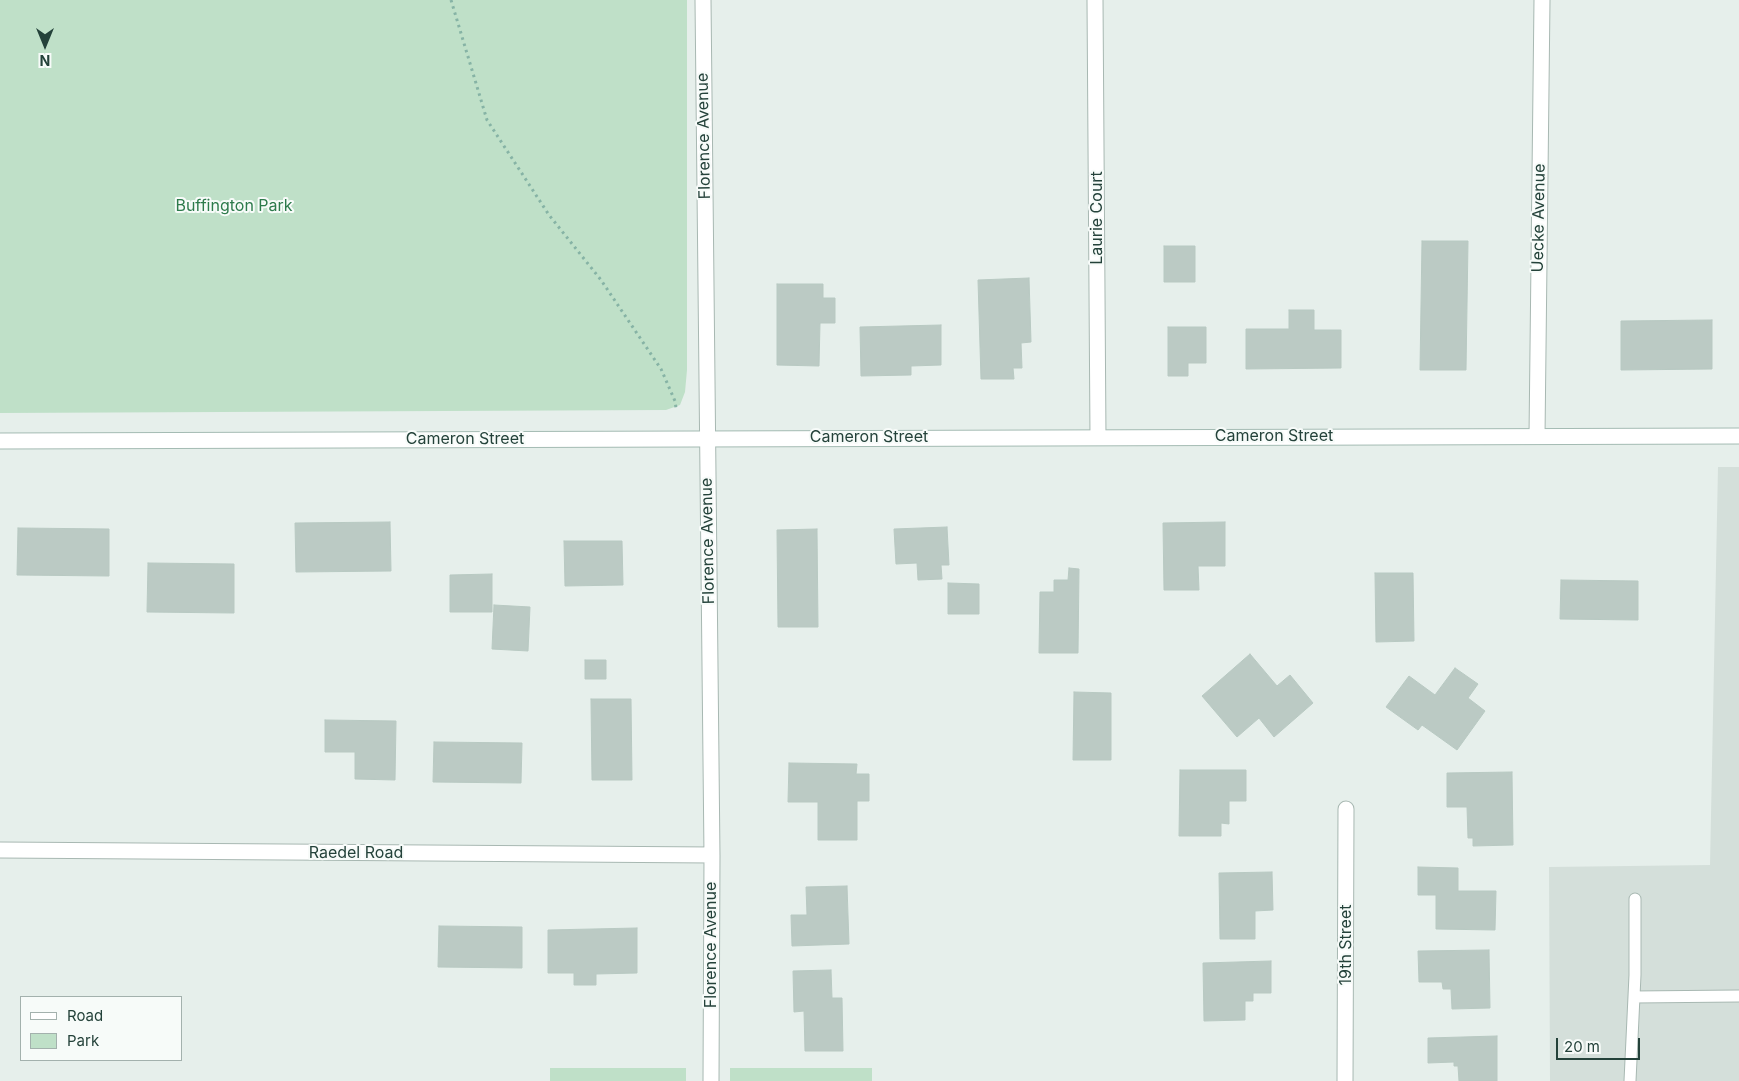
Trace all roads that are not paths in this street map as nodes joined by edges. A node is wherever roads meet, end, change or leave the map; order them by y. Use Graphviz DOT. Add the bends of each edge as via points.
graph roads {
  1 [pos="703,0"];
  2 [pos="1095,0"];
  3 [pos="1542,0"];
  4 [pos="1537,436"];
  5 [pos="1739,436"];
  6 [pos="1098,437"];
  7 [pos="706,438"];
  8 [pos="0,441"];
  9 [pos="1346,809"];
  10 [pos="0,850"];
  11 [pos="712,855"];
  12 [pos="1635,899"];
  13 [pos="1739,996"];
  14 [pos="1634,997"];
  15 [pos="711,1081"];
  16 [pos="1346,1081"];
  17 [pos="1630,1081"];
  1 -- 7 [label="street, Florence Avenue"];
  2 -- 6 [label="street, Laurie Court"];
  3 -- 4 [label="street, Uecke Avenue"];
  4 -- 5 [label="street, Cameron Street"];
  4 -- 6 [label="street, Cameron Street"];
  6 -- 7 [label="street, Cameron Street"];
  7 -- 8 [label="street, Cameron Street"];
  7 -- 11 [label="street, Florence Avenue"];
  9 -- 16 [label="street, 19th Street"];
  10 -- 11 [label="street, Raedel Road"];
  11 -- 15 [label="street, Florence Avenue"];
  12 -- 14 [label="lane"];
  13 -- 14 [label="lane"];
  14 -- 17 [label="lane"];
}
